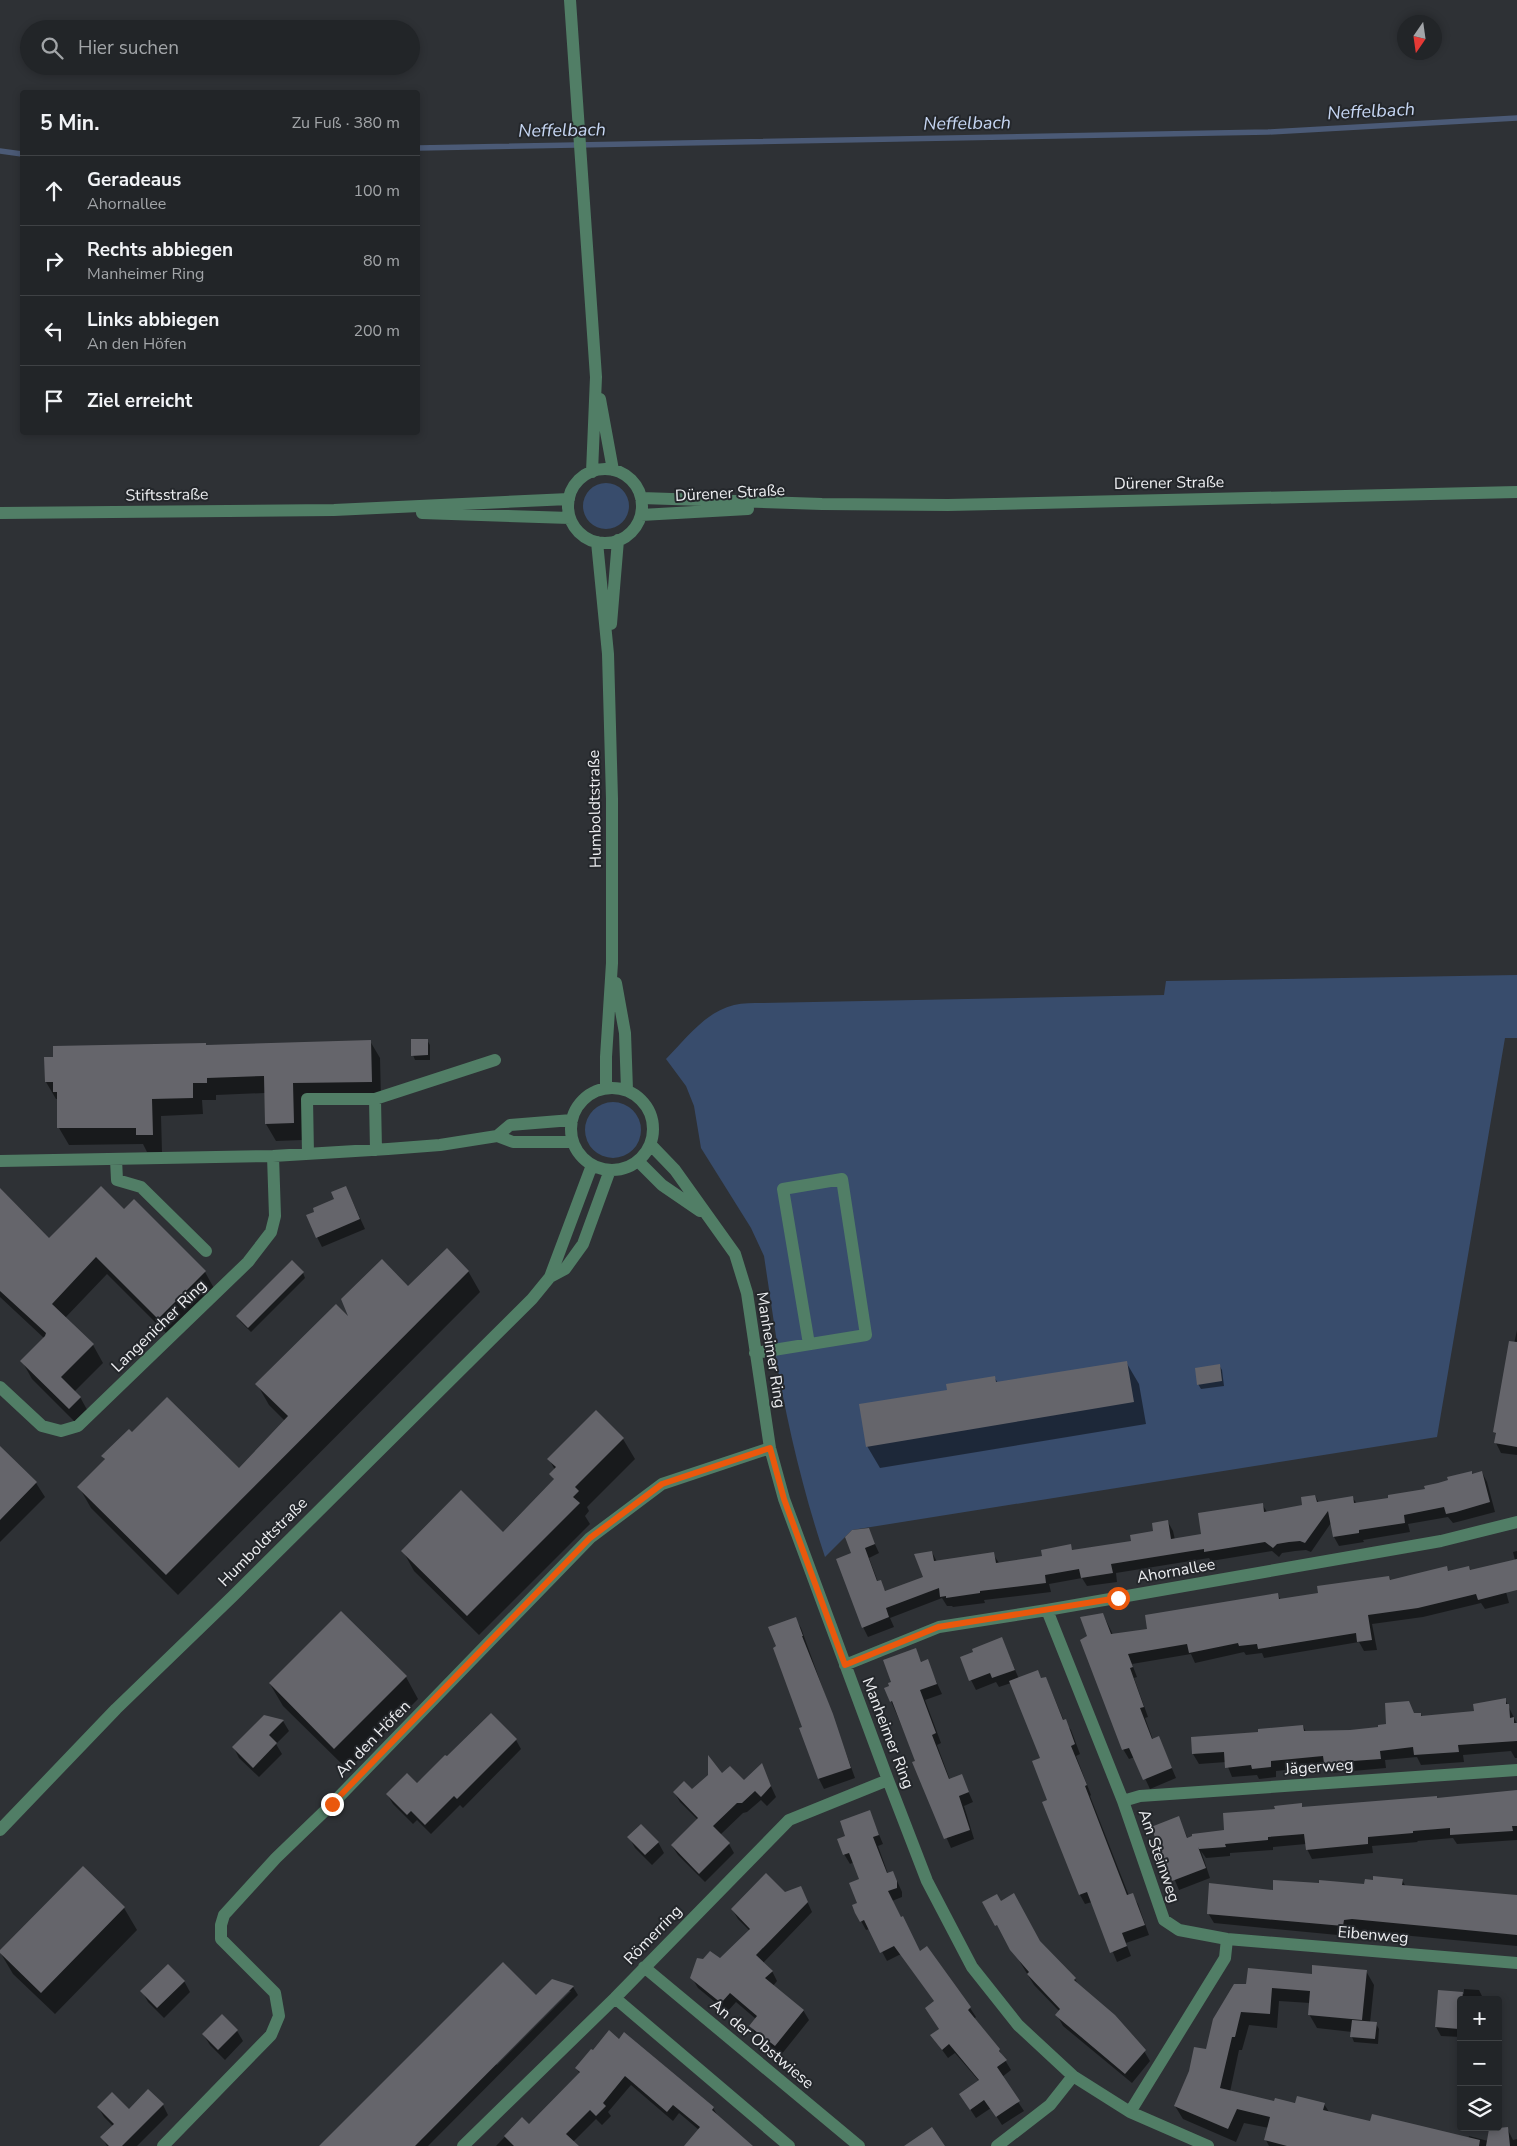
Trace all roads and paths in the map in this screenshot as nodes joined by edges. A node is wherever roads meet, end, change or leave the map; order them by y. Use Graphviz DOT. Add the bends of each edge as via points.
graph roads {
  1 [pos="570,0"];
  2 [pos="596,377"];
  3 [pos="613,470"];
  4 [pos="592,472"];
  5 [pos="1517,492"];
  6 [pos="569,498"];
  7 [pos="640,498"];
  8 [pos="822,504"];
  9 [pos="334,510"];
  10 [pos="0,513"];
  11 [pos="641,515"];
  12 [pos="570,518"];
  13 [pos="618,540"];
  14 [pos="597,542"];
  15 [pos="608,654"];
  16 [pos="612,963"];
  17 [pos="496,1060"];
  18 [pos="606,1088"];
  19 [pos="627,1090"];
  20 [pos="375,1099"];
  21 [pos="572,1120"];
  22 [pos="497,1136"];
  23 [pos="573,1142"];
  24 [pos="650,1144"];
  25 [pos="376,1150"];
  26 [pos="308,1154"];
  27 [pos="274,1156"];
  28 [pos="116,1159"];
  29 [pos="0,1161"];
  30 [pos="638,1161"];
  31 [pos="592,1165"];
  32 [pos="610,1170"];
  33 [pos="708,1216"];
  34 [pos="206,1251"];
  35 [pos="550,1277"];
  36 [pos="810,1344"];
  37 [pos="755,1353"];
  38 [pos="0,1387"];
  39 [pos="770,1448"];
  40 [pos="1517,1522"];
  41 [pos="1047,1610"];
  42 [pos="845,1665"];
  43 [pos="1517,1770"];
  44 [pos="888,1780"];
  45 [pos="1123,1801"];
  46 [pos="0,1830"];
  47 [pos="1227,1939"];
  48 [pos="1517,1963"];
  49 [pos="644,1967"];
  50 [pos="615,1998"];
  51 [pos="1073,2076"];
  52 [pos="1130,2112"];
  53 [pos="163,2146"];
  54 [pos="463,2146"];
  55 [pos="789,2146"];
  56 [pos="859,2146"];
  57 [pos="997,2146"];
  58 [pos="1208,2146"];
  1 -- 2 [label="street"];
  2 -- 3 [label="street"];
  2 -- 4 [label="street"];
  3 -- 4 [label="street"];
  3 -- 7 [label="street" via="630,480"];
  4 -- 6 [label="street" via="577,482"];
  5 -- 8 [label="street, Dürener Straße" via="948,505"];
  6 -- 9 [label="street, Stiftsstraße"];
  6 -- 12 [label="street"];
  7 -- 8 [label="street, Dürener Straße"];
  7 -- 11 [label="street"];
  8 -- 11 [label="street, Dürener Straße"];
  9 -- 10 [label="street, Stiftsstraße"];
  9 -- 12 [label="street, Stiftsstraße"];
  11 -- 13 [label="street" via="628,535"];
  12 -- 14 [label="street" via="580,534"];
  13 -- 14 [label="street"];
  13 -- 15 [label="street, Humboldtstraße"];
  14 -- 15 [label="street, Humboldtstraße"];
  15 -- 16 [label="street, Humboldtstraße"];
  16 -- 18 [label="street, Humboldtstraße"];
  16 -- 19 [label="street, Humboldtstraße" via="625,1033"];
  17 -- 20 [label="street"];
  18 -- 19 [label="street"];
  18 -- 21 [label="street" via="584,1099"];
  19 -- 24 [label="street" via="642,1102 652,1119"];
  20 -- 25 [label="street"];
  20 -- 26 [label="street" via="307,1099"];
  21 -- 22 [label="street" via="510,1125"];
  21 -- 23 [label="street"];
  22 -- 23 [label="street" via="513,1142"];
  22 -- 25 [label="street"];
  23 -- 31 [label="street"];
  24 -- 30 [label="street"];
  24 -- 33 [label="street, Manheimer Ring" via="675,1170"];
  25 -- 26 [label="street"];
  26 -- 27 [label="street"];
  27 -- 28 [label="street"];
  27 -- 38 [label="street, Langenicher Ring" via="275,1216 271,1232 248,1262 78,1426 61,1431 42,1426"];
  28 -- 29 [label="street"];
  28 -- 34 [label="street" via="117,1180 141,1187"];
  30 -- 32 [label="street" via="625,1168"];
  30 -- 33 [label="street, Manheimer Ring" via="662,1185"];
  31 -- 32 [label="street"];
  31 -- 35 [label="street, Humboldtstraße"];
  32 -- 35 [label="street, Humboldtstraße" via="583,1244 564,1269"];
  33 -- 37 [label="street, Manheimer Ring" via="735,1254 746,1293"];
  35 -- 46 [label="street, Humboldtstraße" via="532,1299 116,1709"];
  36 -- 36 [label="street" via="866,1335 842,1179 783,1189"];
  36 -- 37 [label="street"];
  37 -- 39 [label="street, Manheimer Ring"];
  39 -- 42 [label="street, Manheimer Ring" via="784,1499"];
  39 -- 53 [label="street, An den Höfen" via="662,1484 590,1538 224,1915 221,1939 275,1993 279,2016 272,2035"];
  40 -- 41 [label="street, Ahornallee" via="1441,1541"];
  41 -- 42 [label="street, Ahornallee" via="938,1627"];
  41 -- 45 [label="street, Am Steinweg"];
  42 -- 44 [label="street, Manheimer Ring"];
  43 -- 45 [label="street, Jägerweg" via="1140,1796"];
  44 -- 49 [label="street, Römerring" via="789,1820"];
  44 -- 51 [label="street, Manheimer Ring" via="927,1881 972,1967 1018,2025"];
  45 -- 47 [label="street, Am Steinweg" via="1164,1920 1179,1930"];
  47 -- 48 [label="street, Eibenweg"];
  47 -- 52 [label="street" via="1225,1958"];
  49 -- 50 [label="street, Römerring"];
  49 -- 56 [label="street, An der Obstwiese"];
  50 -- 54 [label="street, Römerring"];
  50 -- 55 [label="street"];
  51 -- 52 [label="street, Manheimer Ring"];
  51 -- 57 [label="street" via="1050,2105"];
  52 -- 58 [label="street, Manheimer Ring"];
}
